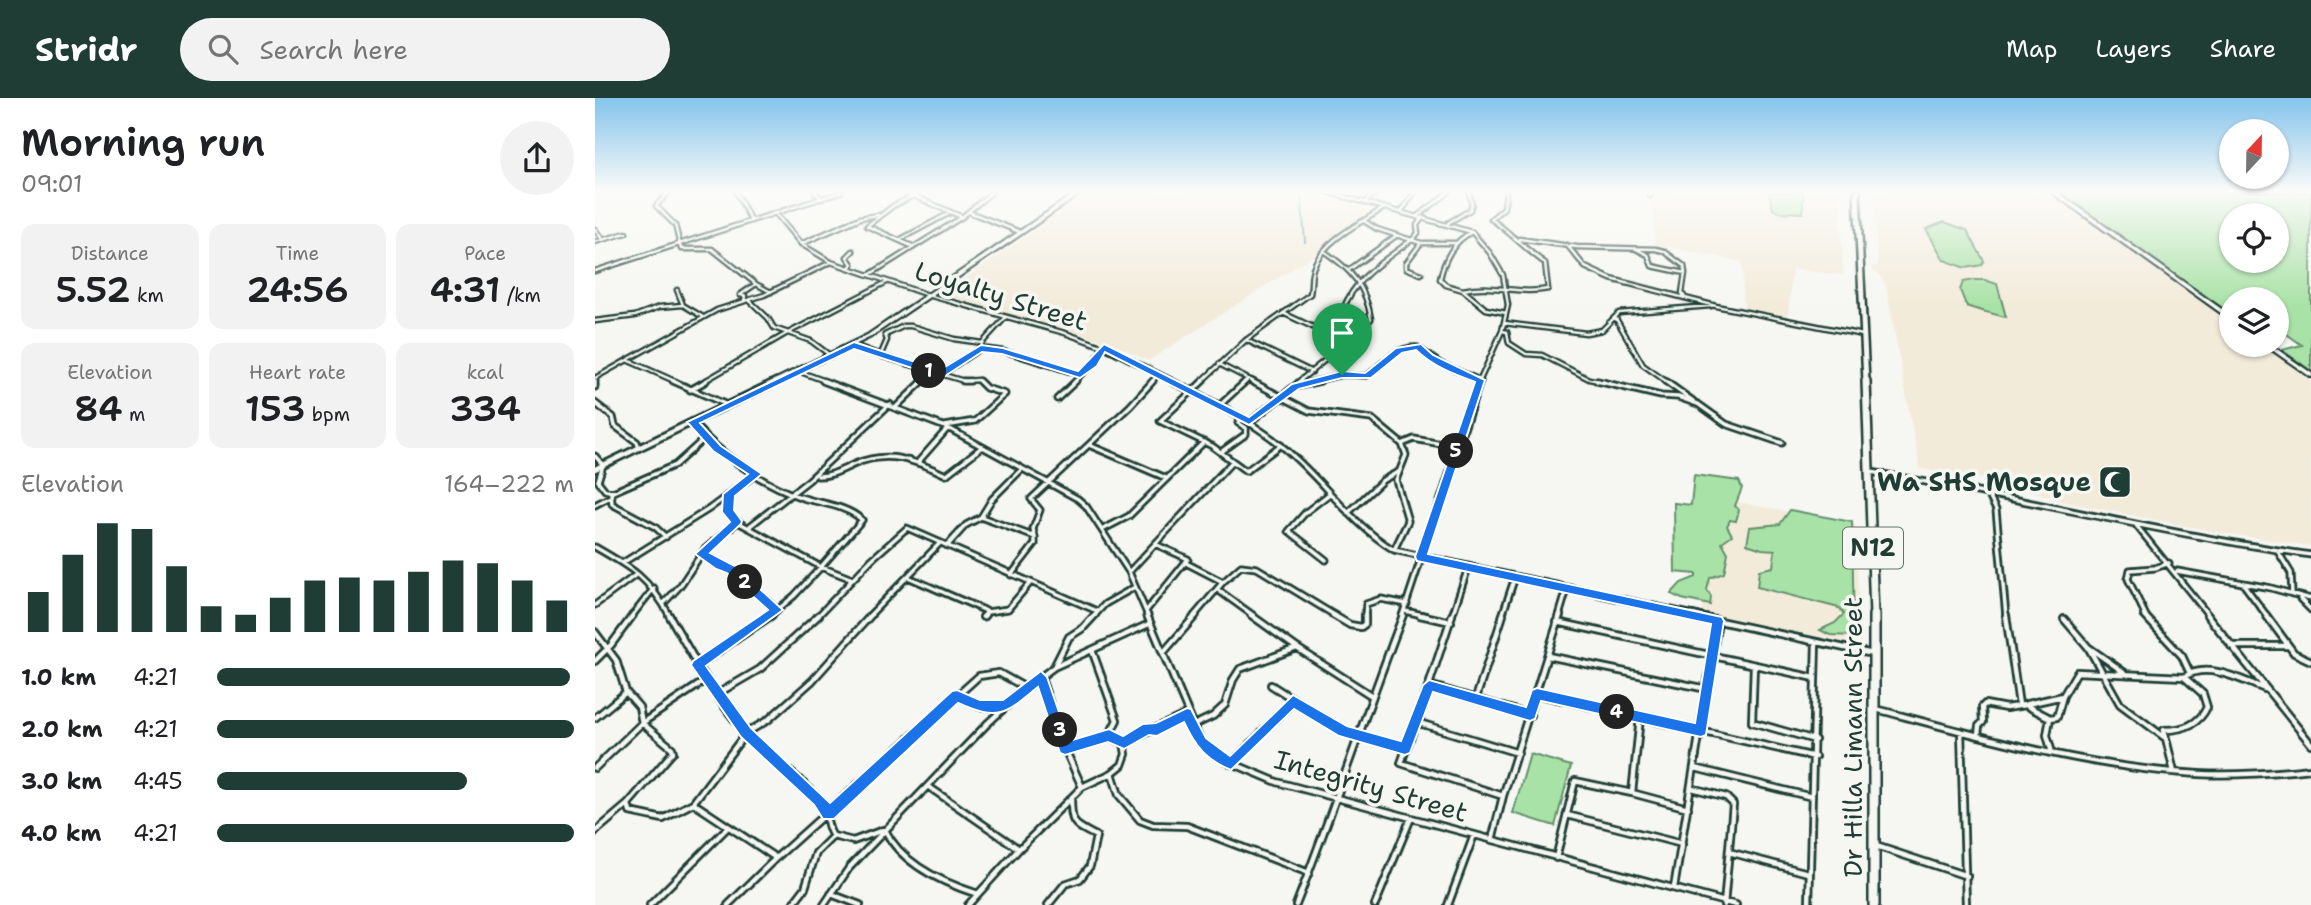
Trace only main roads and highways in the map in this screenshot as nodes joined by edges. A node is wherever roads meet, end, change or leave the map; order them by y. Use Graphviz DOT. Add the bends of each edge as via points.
graph roads {
  1 [pos="1859,230"];
  2 [pos="1874,905"];
  1 -- 2 [label="highway, Dr Hilla Limann Street / N12" via="1871,472"];
}
